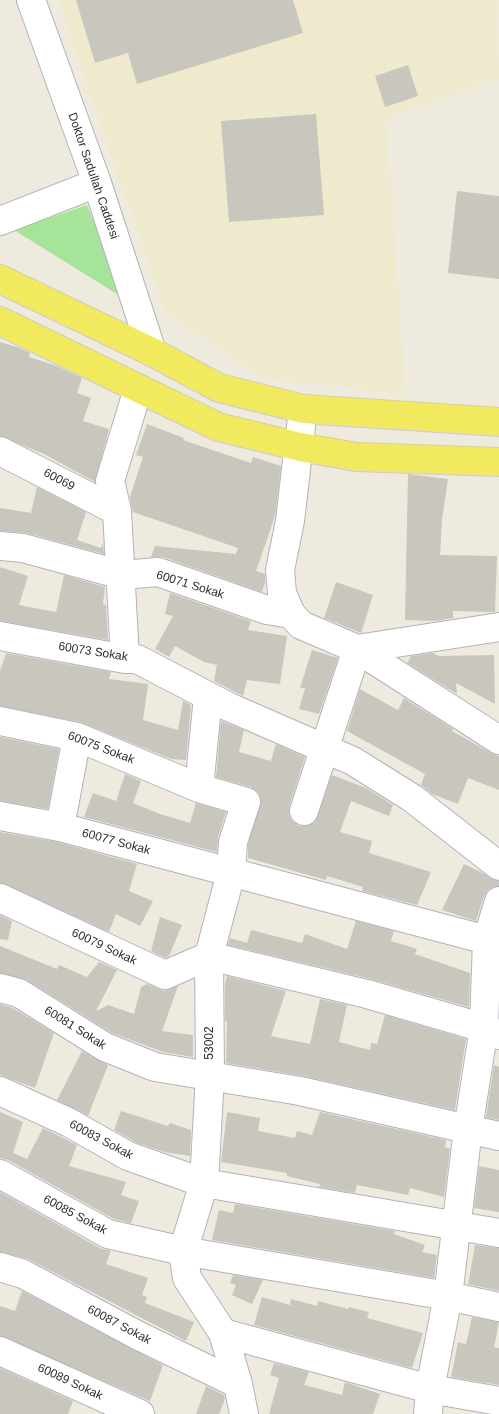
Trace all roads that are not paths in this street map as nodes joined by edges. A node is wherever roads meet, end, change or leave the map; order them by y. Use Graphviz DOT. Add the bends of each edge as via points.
graph roads {
  1 [pos="31,0"];
  2 [pos="97,183"];
  3 [pos="0,221"];
  4 [pos="0,280"];
  5 [pos="0,321"];
  6 [pos="152,352"];
  7 [pos="138,389"];
  8 [pos="302,409"];
  9 [pos="499,422"];
  10 [pos="300,447"];
  11 [pos="0,451"];
  12 [pos="499,462"];
  13 [pos="117,511"];
  14 [pos="0,546"];
  15 [pos="122,575"];
  16 [pos="291,614"];
  17 [pos="499,627"];
  18 [pos="0,636"];
  19 [pos="357,649"];
  20 [pos="125,659"];
  21 [pos="208,696"];
  22 [pos="0,721"];
  23 [pos="78,737"];
  24 [pos="499,740"];
  25 [pos="323,748"];
  26 [pos="198,788"];
  27 [pos="304,811"];
  28 [pos="0,816"];
  29 [pos="60,827"];
  30 [pos="499,866"];
  31 [pos="231,873"];
  32 [pos="0,898"];
  33 [pos="499,901"];
  34 [pos="487,940"];
  35 [pos="209,956"];
  36 [pos="0,988"];
  37 [pos="492,1031"];
  38 [pos="210,1075"];
  39 [pos="0,1091"];
  40 [pos="468,1129"];
  41 [pos="499,1136"];
  42 [pos="0,1174"];
  43 [pos="204,1183"];
  44 [pos="456,1226"];
  45 [pos="499,1233"];
  46 [pos="183,1250"];
  47 [pos="0,1267"];
  48 [pos="448,1296"];
  49 [pos="499,1307"];
  50 [pos="223,1333"];
  51 [pos="0,1351"];
  52 [pos="238,1384"];
  53 [pos="499,1401"];
  54 [pos="429,1402"];
  55 [pos="140,1414"];
  56 [pos="244,1414"];
  1 -- 2 [label="street, Doktor Sadullah Caddesi"];
  2 -- 3 [label="street"];
  2 -- 6 [label="street, Doktor Sadullah Caddesi"];
  4 -- 6 [label="main road"];
  5 -- 7 [label="main road"];
  6 -- 8 [label="main road" via="219,388"];
  7 -- 10 [label="main road" via="218,427"];
  7 -- 13 [label="street" via="110,481"];
  8 -- 9 [label="main road"];
  8 -- 10 [label="street"];
  10 -- 12 [label="main road" via="356,457"];
  10 -- 16 [label="street" via="280,570 282,593"];
  11 -- 13 [label="street, 60069"];
  13 -- 15 [label="street"];
  14 -- 15 [label="street, 60071 Sokak" via="24,548"];
  15 -- 16 [label="street, 60071 Sokak" via="158,572 268,610"];
  15 -- 20 [label="street"];
  16 -- 19 [label="street" via="300,625"];
  17 -- 19 [label="street"];
  18 -- 20 [label="street, 60073 Sokak"];
  19 -- 24 [label="street"];
  19 -- 25 [label="street"];
  20 -- 21 [label="street, 60073 Sokak" via="137,658"];
  21 -- 25 [label="street, 60073 Sokak"];
  21 -- 26 [label="street"];
  22 -- 23 [label="street, 60075 Sokak"];
  23 -- 26 [label="street, 60075 Sokak"];
  23 -- 29 [label="street"];
  25 -- 27 [label="street"];
  25 -- 30 [label="street, 60073 Sokak" via="353,761 412,798"];
  26 -- 31 [label="street, 53002" via="246,802 233,842"];
  28 -- 29 [label="street, 60077 Sokak"];
  29 -- 31 [label="street, 60077 Sokak"];
  31 -- 34 [label="street, 60077 Sokak"];
  31 -- 35 [label="street, 53002"];
  32 -- 35 [label="street, 60079 Sokak" via="165,975"];
  33 -- 34 [label="street"];
  34 -- 37 [label="street"];
  35 -- 37 [label="street" via="367,994"];
  35 -- 38 [label="street, 53002"];
  36 -- 38 [label="street, 60081 Sokak" via="19,993 105,1047 155,1067"];
  37 -- 40 [label="street"];
  38 -- 40 [label="street, 60081 Sokak" via="300,1091"];
  38 -- 43 [label="street, 53002"];
  39 -- 43 [label="street, 60083 Sokak" via="68,1122 128,1156"];
  40 -- 41 [label="street, 60081 Sokak"];
  40 -- 44 [label="street"];
  42 -- 46 [label="street, 60085 Sokak" via="108,1234"];
  43 -- 44 [label="street, 60083 Sokak"];
  43 -- 46 [label="street, 53002"];
  44 -- 45 [label="street, 60083 Sokak"];
  44 -- 48 [label="street"];
  46 -- 48 [label="street, 60085 Sokak"];
  46 -- 50 [label="street, 53002" via="187,1278"];
  47 -- 52 [label="street, 60087 Sokak" via="23,1274"];
  48 -- 49 [label="street, 60085 Sokak"];
  48 -- 54 [label="street"];
  50 -- 52 [label="street, 53002"];
  50 -- 54 [label="street"];
  51 -- 55 [label="street, 60089 Sokak"];
  52 -- 56 [label="street, 53002"];
  53 -- 54 [label="street"];
}
